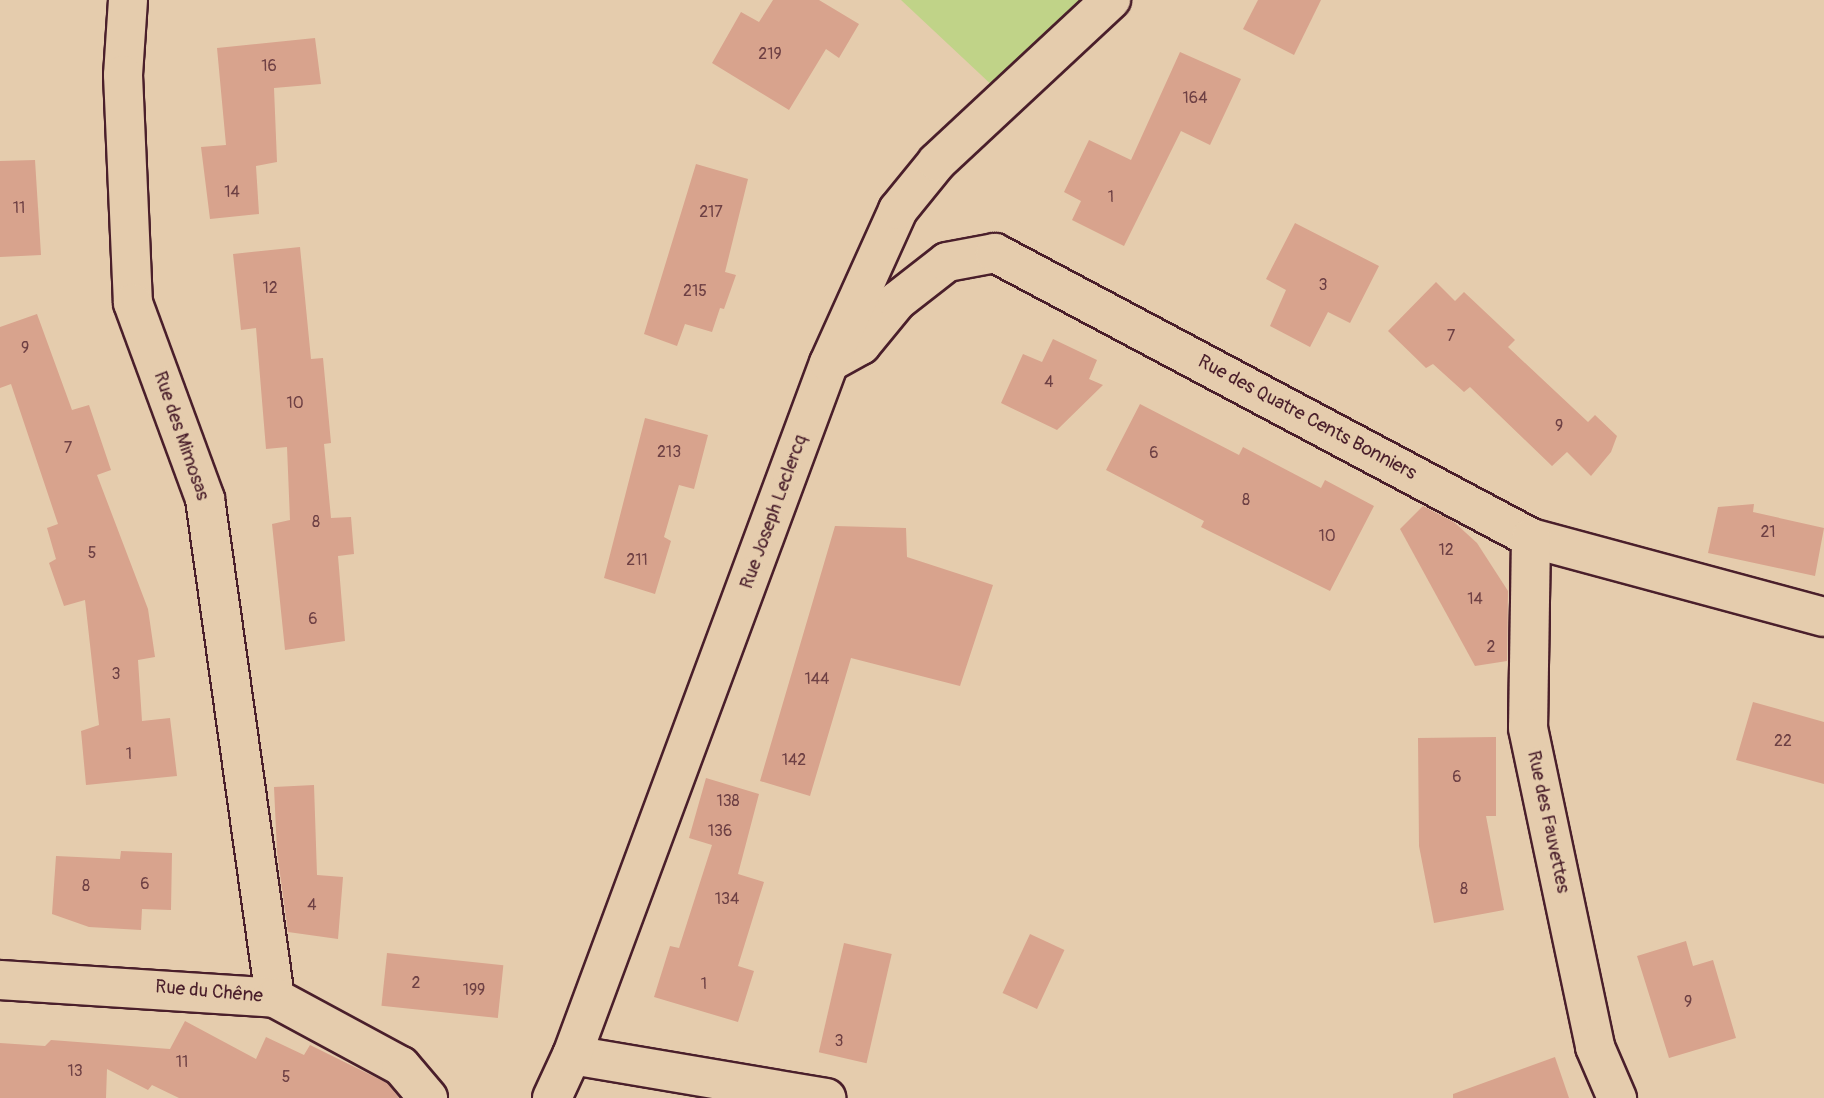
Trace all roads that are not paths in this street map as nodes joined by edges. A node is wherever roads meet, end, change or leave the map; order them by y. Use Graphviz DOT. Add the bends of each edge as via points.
graph roads {
  1 [pos="128,0"];
  2 [pos="1111,0"];
  3 [pos="829,363"];
  4 [pos="1531,538"];
  5 [pos="1824,617"];
  6 [pos="0,980"];
  7 [pos="275,998"];
  8 [pos="572,1055"];
  9 [pos="428,1098"];
  10 [pos="552,1098"];
  11 [pos="826,1098"];
  12 [pos="1618,1098"];
  1 -- 7 [label="street, Rue des Mimosas" via="123,75 134,303 205,499"];
  2 -- 3 [label="street, Rue Joseph Leclercq" via="937,162 898,210"];
  3 -- 4 [label="street, Rue des Quatre Cents Bonniers" via="860,345 897,302 947,262 996,253"];
  3 -- 8 [label="street, Rue Joseph Leclercq"];
  4 -- 5 [label="street, Rue des Quatre Cents Bonniers"];
  4 -- 12 [label="street, Rue des Fauvettes" via="1528,728 1595,1047"];
  6 -- 7 [label="street, Rue du Chêne"];
  7 -- 9 [label="street, Rue du Chêne" via="401,1066"];
  8 -- 10 [label="street, Rue Joseph Leclercq"];
  8 -- 11 [label="street"];
}
